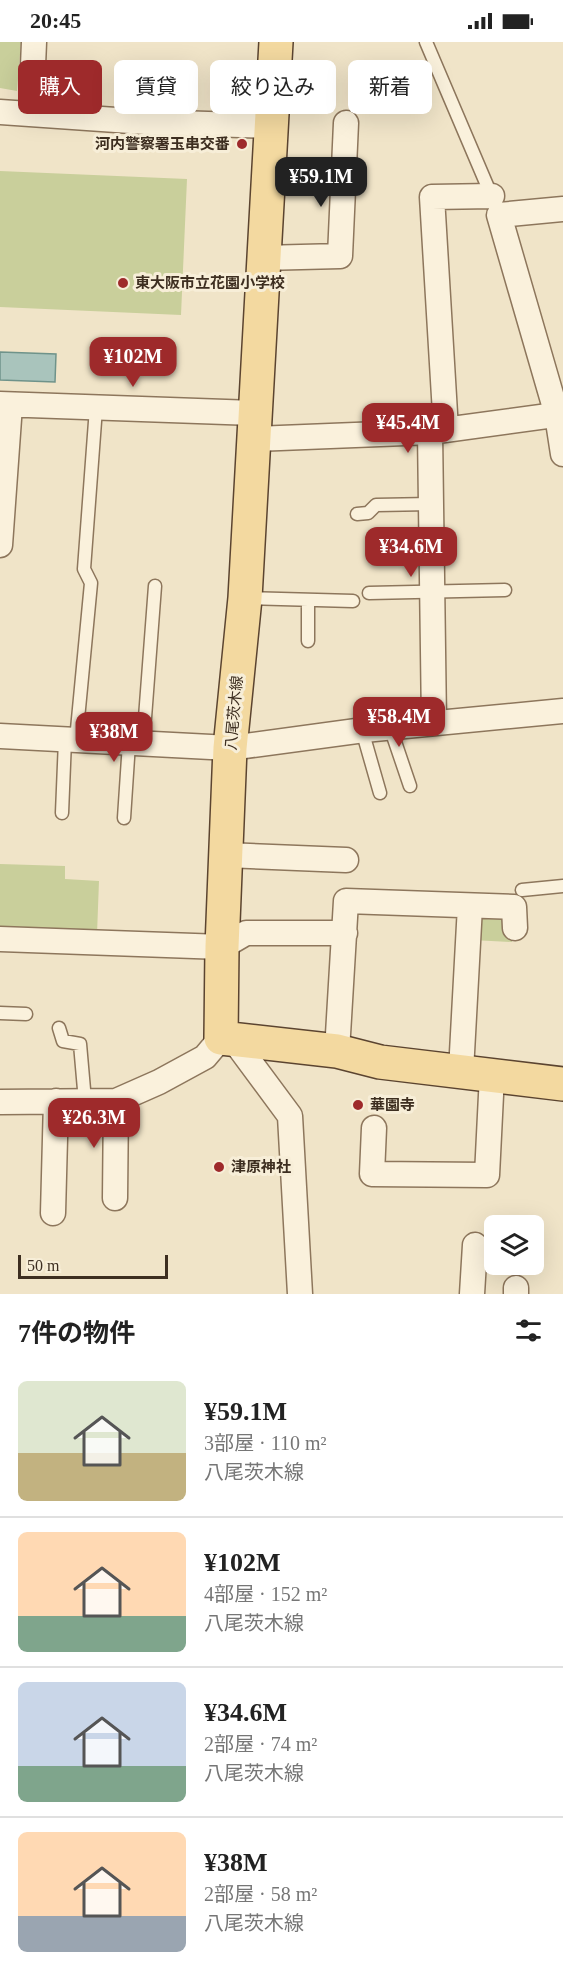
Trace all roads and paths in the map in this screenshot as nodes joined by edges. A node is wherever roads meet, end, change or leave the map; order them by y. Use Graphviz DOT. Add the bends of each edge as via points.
graph roads {
  1 [pos="34,42"];
  2 [pos="276,42"];
  3 [pos="426,42"];
  4 [pos="33,60"];
  5 [pos="0,112"];
  6 [pos="18,113"];
  7 [pos="31,114"];
  8 [pos="346,123"];
  9 [pos="271,126"];
  10 [pos="495,206"];
  11 [pos="563,209"];
  12 [pos="262,258"];
  13 [pos="5,405"];
  14 [pos="96,408"];
  15 [pos="560,414"];
  16 [pos="255,426"];
  17 [pos="438,431"];
  18 [pos="563,454"];
  19 [pos="2,472"];
  20 [pos="431,504"];
  21 [pos="357,514"];
  22 [pos="0,545"];
  23 [pos="155,586"];
  24 [pos="506,590"];
  25 [pos="432,592"];
  26 [pos="369,593"];
  27 [pos="245,598"];
  28 [pos="308,600"];
  29 [pos="354,601"];
  30 [pos="308,641"];
  31 [pos="563,711"];
  32 [pos="434,723"];
  33 [pos="390,727"];
  34 [pos="362,730"];
  35 [pos="0,736"];
  36 [pos="71,740"];
  37 [pos="136,743"];
  38 [pos="230,748"];
  39 [pos="410,786"];
  40 [pos="380,793"];
  41 [pos="62,813"];
  42 [pos="124,818"];
  43 [pos="226,855"];
  44 [pos="346,860"];
  45 [pos="563,886"];
  46 [pos="522,890"];
  47 [pos="470,906"];
  48 [pos="515,928"];
  49 [pos="345,933"];
  50 [pos="0,939"];
  51 [pos="222,947"];
  52 [pos="0,1013"];
  53 [pos="26,1014"];
  54 [pos="59,1028"];
  55 [pos="227,1038"];
  56 [pos="337,1051"];
  57 [pos="476,1073"];
  58 [pos="563,1084"];
  59 [pos="56,1101"];
  60 [pos="85,1101"];
  61 [pos="116,1101"];
  62 [pos="0,1102"];
  63 [pos="374,1128"];
  64 [pos="115,1198"];
  65 [pos="53,1214"];
  66 [pos="475,1245"];
  67 [pos="300,1294"];
  68 [pos="472,1294"];
  1 -- 4 [label="street"];
  2 -- 9 [label="main road, 八尾茨木線"];
  3 -- 10 [label="lane"];
  5 -- 6 [label="street"];
  7 -- 9 [label="street"];
  8 -- 12 [label="street" via="340,256"];
  9 -- 12 [label="main road, 八尾茨木線"];
  10 -- 11 [label="street"];
  10 -- 15 [label="street"];
  10 -- 17 [label="street" via="432,197"];
  12 -- 16 [label="main road, 八尾茨木線"];
  13 -- 14 [label="street"];
  13 -- 19 [label="street"];
  14 -- 16 [label="street"];
  14 -- 36 [label="lane" via="84,568 91,583"];
  15 -- 17 [label="street"];
  15 -- 18 [label="street"];
  16 -- 17 [label="street"];
  16 -- 27 [label="main road, 八尾茨木線"];
  17 -- 20 [label="street"];
  19 -- 22 [label="street"];
  20 -- 21 [label="lane" via="376,505 368,513"];
  20 -- 25 [label="street"];
  23 -- 37 [label="lane"];
  24 -- 25 [label="lane"];
  25 -- 26 [label="lane"];
  25 -- 32 [label="street"];
  27 -- 28 [label="lane"];
  27 -- 38 [label="main road, 八尾茨木線"];
  28 -- 29 [label="lane"];
  28 -- 30 [label="lane"];
  31 -- 32 [label="street"];
  32 -- 33 [label="street"];
  33 -- 34 [label="street"];
  33 -- 39 [label="lane"];
  34 -- 38 [label="street"];
  34 -- 40 [label="lane"];
  35 -- 36 [label="street"];
  36 -- 37 [label="street"];
  36 -- 41 [label="lane"];
  37 -- 38 [label="street"];
  37 -- 42 [label="lane"];
  38 -- 43 [label="main road, 八尾茨木線"];
  43 -- 44 [label="street"];
  43 -- 51 [label="main road, 八尾茨木線"];
  45 -- 46 [label="lane"];
  47 -- 48 [label="street" via="514,907"];
  47 -- 49 [label="street" via="346,902"];
  47 -- 57 [label="street"];
  49 -- 51 [label="street" via="246,933"];
  49 -- 56 [label="street"];
  50 -- 51 [label="street"];
  51 -- 55 [label="main road, 八尾茨木線"];
  52 -- 53 [label="lane"];
  54 -- 60 [label="lane" via="63,1041 80,1044"];
  55 -- 56 [label="main road"];
  55 -- 61 [label="street" via="205,1057"];
  55 -- 67 [label="street" via="290,1116"];
  56 -- 57 [label="main road" via="380,1062"];
  57 -- 58 [label="main road"];
  57 -- 63 [label="street" via="488,1175 372,1174"];
  59 -- 60 [label="street"];
  59 -- 62 [label="street"];
  59 -- 65 [label="street"];
  60 -- 61 [label="street"];
  61 -- 64 [label="street"];
  66 -- 68 [label="street"];
}
